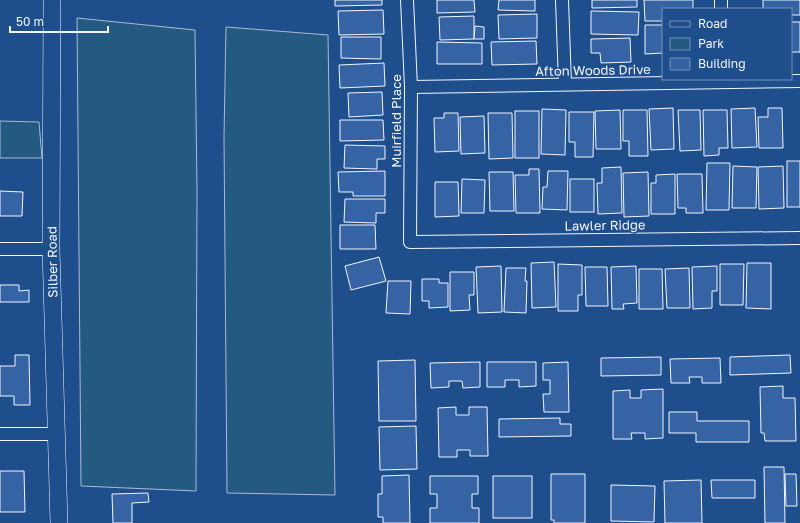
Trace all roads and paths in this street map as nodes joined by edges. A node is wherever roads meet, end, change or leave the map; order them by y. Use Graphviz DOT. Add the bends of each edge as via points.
graph roads {
  1 [pos="52,0"];
  2 [pos="407,0"];
  3 [pos="562,0"];
  4 [pos="722,80"];
  5 [pos="800,81"];
  6 [pos="565,84"];
  7 [pos="411,87"];
  8 [pos="800,238"];
  9 [pos="410,242"];
  10 [pos="0,249"];
  11 [pos="51,249"];
  12 [pos="0,434"];
  13 [pos="56,434"];
  14 [pos="59,523"];
  1 -- 11 [label="street, Silber Road"];
  2 -- 7 [label="street, Muirfield Place"];
  3 -- 6 [label="street"];
  4 -- 5 [label="street, Afton Woods Drive"];
  4 -- 6 [label="street, Afton Woods Drive"];
  6 -- 7 [label="street, Afton Woods Drive"];
  7 -- 9 [label="street, Muirfield Place"];
  8 -- 9 [label="street, Lawler Ridge"];
  10 -- 11 [label="street"];
  11 -- 13 [label="street, Silber Road"];
  12 -- 13 [label="street"];
  13 -- 14 [label="street, Silber Road"];
}
